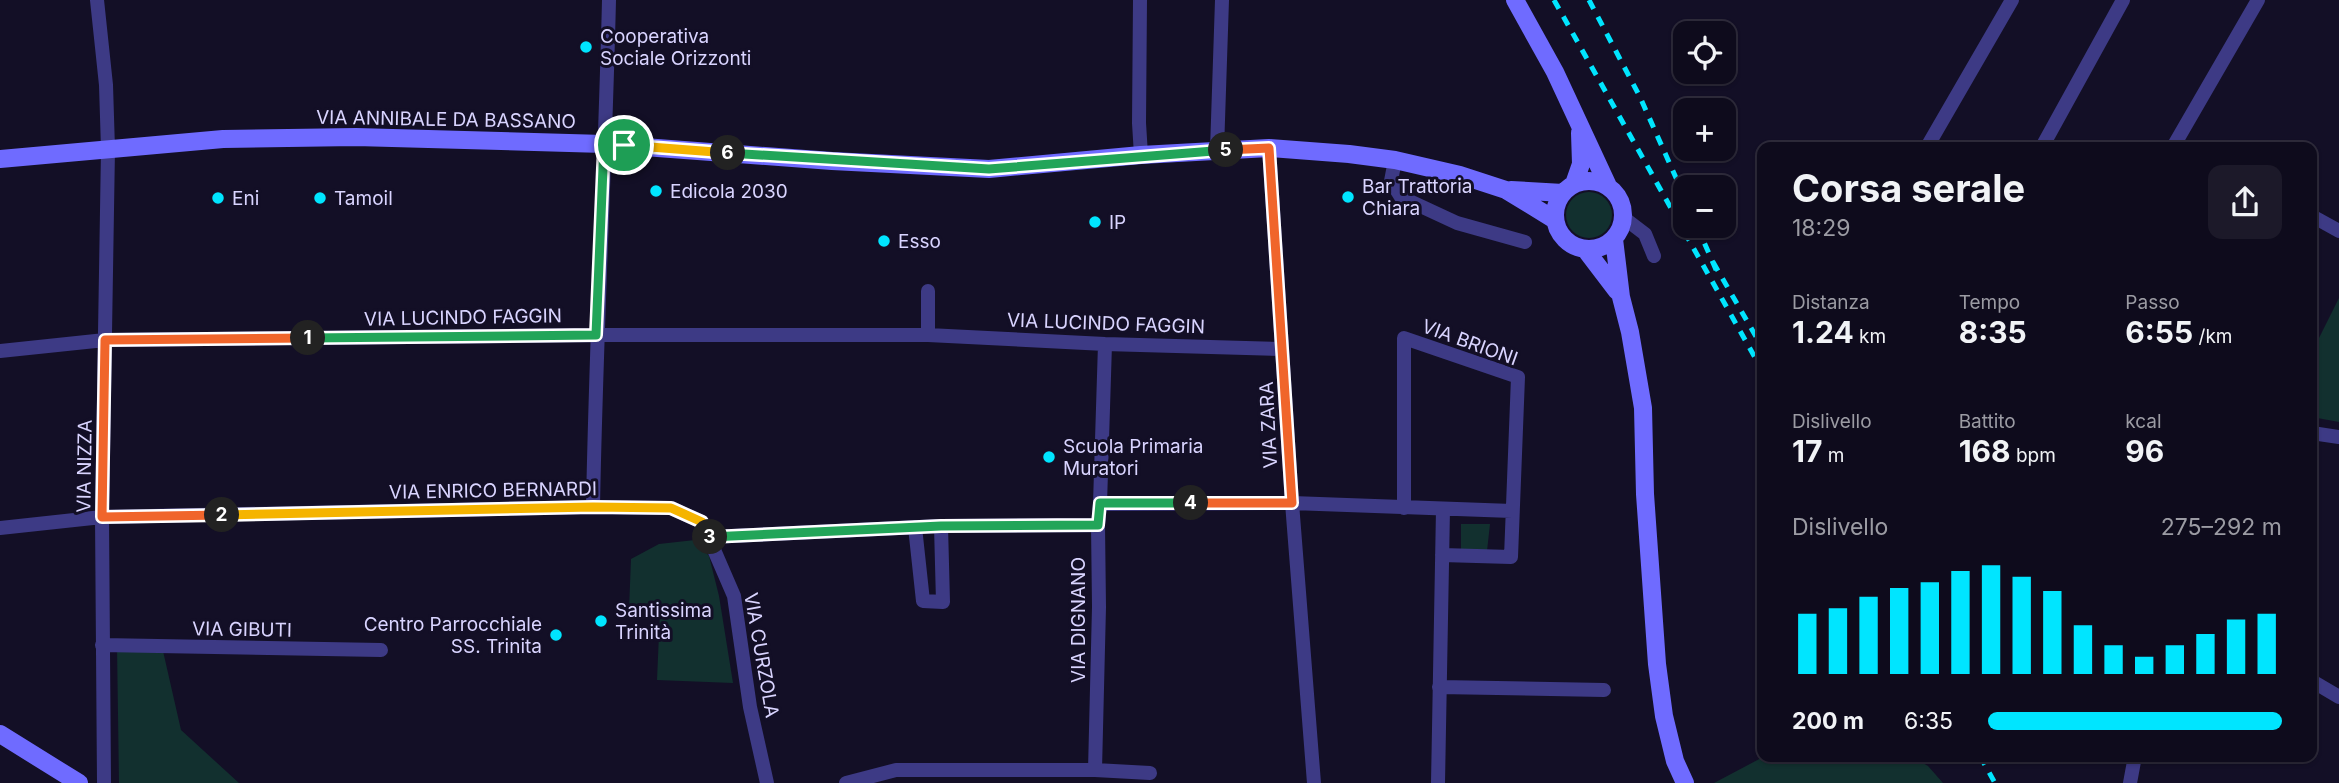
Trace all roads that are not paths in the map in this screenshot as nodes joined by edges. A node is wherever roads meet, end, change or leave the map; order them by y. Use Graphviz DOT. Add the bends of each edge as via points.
graph roads {
  1 [pos="97,0"];
  2 [pos="609,0"];
  3 [pos="1140,0"];
  4 [pos="1222,0"];
  5 [pos="1515,0"];
  6 [pos="2012,0"];
  7 [pos="2123,0"];
  8 [pos="2258,0"];
  9 [pos="1579,126"];
  10 [pos="1930,142"];
  11 [pos="2045,142"];
  12 [pos="2176,142"];
  13 [pos="604,144"];
  14 [pos="1269,148"];
  15 [pos="108,149"];
  16 [pos="1217,150"];
  17 [pos="1141,155"];
  18 [pos="0,159"];
  19 [pos="1395,160"];
  20 [pos="1608,186"];
  21 [pos="1569,189"];
  22 [pos="1506,190"];
  23 [pos="1623,218"];
  24 [pos="2317,219"];
  25 [pos="1555,220"];
  26 [pos="2339,231"];
  27 [pos="1614,239"];
  28 [pos="1525,242"];
  29 [pos="1585,249"];
  30 [pos="1654,256"];
  31 [pos="928,291"];
  32 [pos="1621,297"];
  33 [pos="596,335"];
  34 [pos="928,335"];
  35 [pos="105,340"];
  36 [pos="1105,344"];
  37 [pos="1282,349"];
  38 [pos="0,351"];
  39 [pos="2317,434"];
  40 [pos="2339,438"];
  41 [pos="1100,503"];
  42 [pos="1292,503"];
  43 [pos="593,507"];
  44 [pos="1404,508"];
  45 [pos="1443,509"];
  46 [pos="1512,511"];
  47 [pos="102,517"];
  48 [pos="1098,525"];
  49 [pos="941,526"];
  50 [pos="915,527"];
  51 [pos="0,528"];
  52 [pos="710,537"];
  53 [pos="1442,555"];
  54 [pos="102,645"];
  55 [pos="381,650"];
  56 [pos="2317,684"];
  57 [pos="1439,687"];
  58 [pos="1604,690"];
  59 [pos="2339,697"];
  60 [pos="0,734"];
  61 [pos="2134,762"];
  62 [pos="1095,770"];
  63 [pos="1150,773"];
  64 [pos="79,783"];
  65 [pos="104,783"];
  66 [pos="767,783"];
  67 [pos="846,783"];
  68 [pos="1314,783"];
  69 [pos="1438,783"];
  70 [pos="1685,783"];
  71 [pos="2130,783"];
  1 -- 15 [label="street, VIA NIZZA"];
  2 -- 13 [label="street"];
  3 -- 17 [label="street"];
  4 -- 16 [label="street"];
  5 -- 9 [label="street"];
  6 -- 10 [label="street"];
  7 -- 11 [label="street"];
  8 -- 12 [label="street"];
  9 -- 20 [label="street"];
  9 -- 21 [label="street" via="1581,164"];
  13 -- 15 [label="street, VIA ANNIBALE DA BASSANO" via="356,136 223,139"];
  13 -- 17 [label="street, VIA ANNIBALE DA BASSANO" via="989,169"];
  13 -- 33 [label="street"];
  14 -- 16 [label="street, VIA ANNIBALE DA BASSANO"];
  14 -- 19 [label="street, VIA ANNIBALE DA BASSANO"];
  14 -- 37 [label="street, VIA ZARA"];
  15 -- 18 [label="street, VIA ANNIBALE DA BASSANO"];
  15 -- 35 [label="street, VIA NIZZA"];
  16 -- 17 [label="street, VIA ANNIBALE DA BASSANO"];
  19 -- 22 [label="street, VIA ANNIBALE DA BASSANO"];
  19 -- 28 [label="street" via="1391,181 1401,197 1457,223"];
  20 -- 21 [label="street, VIA ANNIBALE DA BASSANO" via="1585,181"];
  20 -- 23 [label="street" via="1621,200"];
  21 -- 22 [label="street, VIA ANNIBALE DA BASSANO"];
  21 -- 25 [label="street" via="1558,201"];
  22 -- 25 [label="street, VIA ANNIBALE DA BASSANO"];
  23 -- 27 [label="street"];
  23 -- 30 [label="street" via="1645,234"];
  24 -- 26 [label="street"];
  25 -- 29 [label="street, VIA ANNIBALE DA BASSANO" via="1565,240"];
  27 -- 29 [label="street"];
  27 -- 32 [label="street"];
  29 -- 32 [label="street, VIA ANNIBALE DA BASSANO"];
  31 -- 34 [label="street"];
  32 -- 70 [label="street" via="1643,408 1657,664 1675,761"];
  33 -- 34 [label="street, VIA LUCINDO FAGGIN"];
  33 -- 35 [label="street, VIA LUCINDO FAGGIN"];
  33 -- 43 [label="street"];
  34 -- 36 [label="street, VIA LUCINDO FAGGIN"];
  35 -- 38 [label="street, VIA LUCINDO FAGGIN"];
  35 -- 47 [label="street, VIA NIZZA"];
  36 -- 37 [label="street, VIA LUCINDO FAGGIN"];
  36 -- 41 [label="street, VIA DIGNANO"];
  37 -- 42 [label="street, VIA ZARA"];
  39 -- 40 [label="street"];
  41 -- 42 [label="street"];
  41 -- 48 [label="street, VIA DIGNANO"];
  42 -- 44 [label="street"];
  42 -- 68 [label="street, VIA ZARA"];
  43 -- 47 [label="street, VIA ENRICO BERNARDI"];
  43 -- 52 [label="street, VIA ENRICO BERNARDI" via="671,508 702,522"];
  44 -- 45 [label="street"];
  44 -- 46 [label="street, VIA BRIONI" via="1404,338 1518,377"];
  45 -- 46 [label="street"];
  45 -- 53 [label="street"];
  46 -- 53 [label="street" via="1511,557"];
  47 -- 51 [label="street, VIA ENRICO BERNARDI"];
  47 -- 54 [label="street, VIA NIZZA"];
  48 -- 49 [label="street"];
  48 -- 62 [label="street, VIA DIGNANO"];
  49 -- 50 [label="street"];
  49 -- 50 [label="street" via="943,602 923,601"];
  50 -- 52 [label="street"];
  52 -- 66 [label="street, VIA CURZOLA" via="734,596 750,707"];
  53 -- 57 [label="street"];
  54 -- 55 [label="street, VIA GIBUTI"];
  54 -- 65 [label="street, VIA NIZZA"];
  56 -- 59 [label="street"];
  57 -- 58 [label="street"];
  57 -- 69 [label="street"];
  60 -- 64 [label="street"];
  61 -- 71 [label="street"];
  62 -- 63 [label="street"];
  62 -- 67 [label="street" via="896,769"];
}
